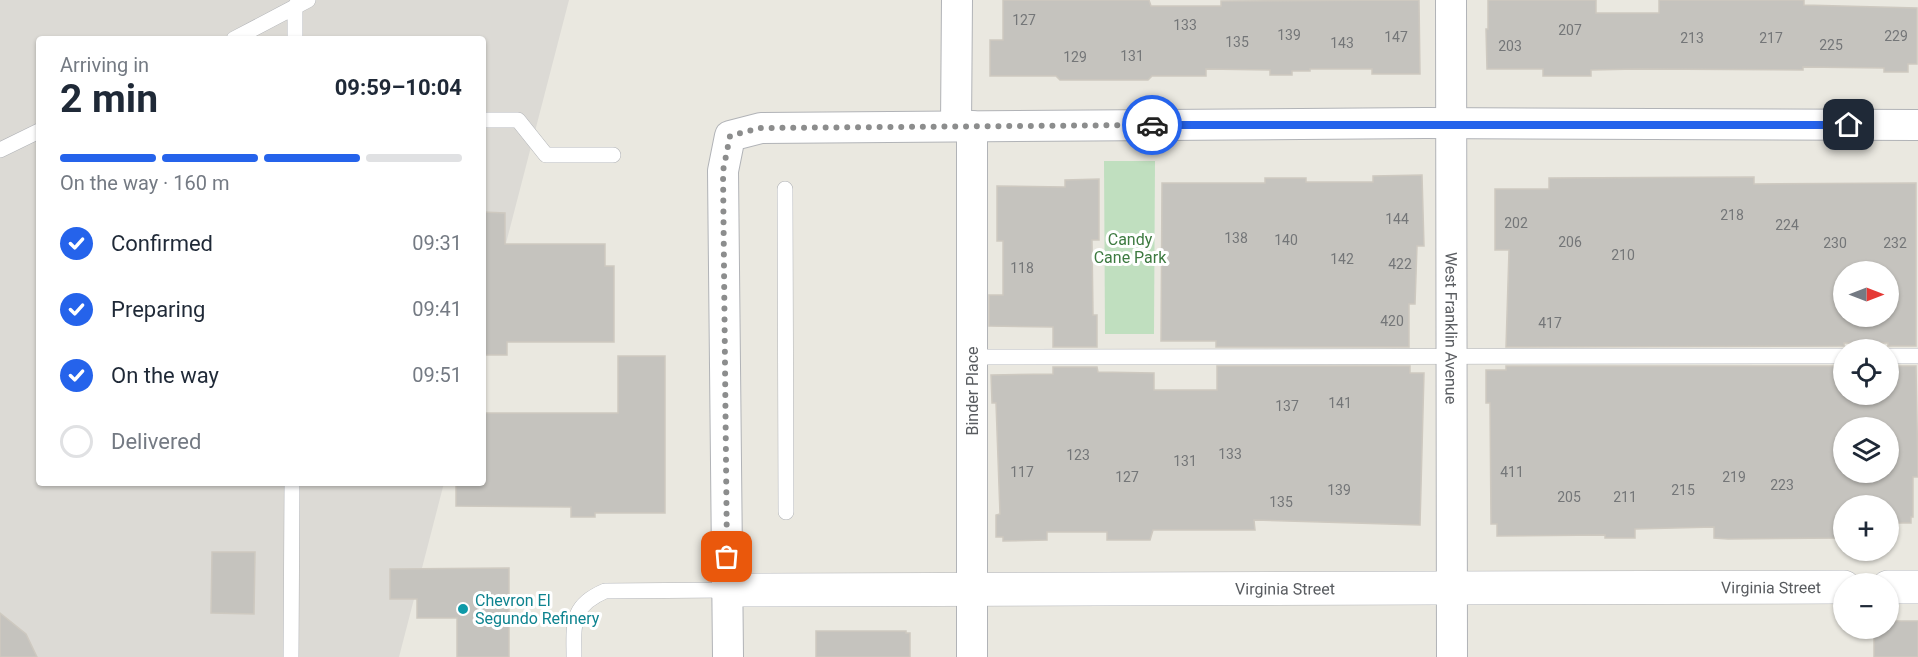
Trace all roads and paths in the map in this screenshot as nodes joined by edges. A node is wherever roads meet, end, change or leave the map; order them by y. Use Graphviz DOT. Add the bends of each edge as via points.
graph roads {
  1 [pos="957,0"];
  2 [pos="1451,0"];
  3 [pos="301,3"];
  4 [pos="240,36"];
  5 [pos="296,36"];
  6 [pos="486,120"];
  7 [pos="1452,123"];
  8 [pos="1918,125"];
  9 [pos="964,126"];
  10 [pos="36,132"];
  11 [pos="0,150"];
  12 [pos="613,154"];
  13 [pos="785,189"];
  14 [pos="1451,356"];
  15 [pos="1833,356"];
  16 [pos="1899,356"];
  17 [pos="1918,356"];
  18 [pos="972,357"];
  19 [pos="292,486"];
  20 [pos="786,512"];
  21 [pos="1833,587"];
  22 [pos="1899,587"];
  23 [pos="1918,587"];
  24 [pos="1452,589"];
  25 [pos="727,590"];
  26 [pos="972,590"];
  27 [pos="291,657"];
  28 [pos="574,657"];
  29 [pos="728,657"];
  30 [pos="972,657"];
  31 [pos="1452,657"];
  1 -- 9 [label="street, Binder Place"];
  2 -- 7 [label="street, West Franklin Avenue"];
  3 -- 4 [label="lane"];
  3 -- 5 [label="lane"];
  6 -- 12 [label="lane" via="518,120 546,154"];
  7 -- 8 [label="street"];
  7 -- 9 [label="street"];
  7 -- 14 [label="street, West Franklin Avenue"];
  9 -- 18 [label="street, Binder Place"];
  9 -- 25 [label="street" via="760,128 730,136 723,171"];
  10 -- 11 [label="lane"];
  13 -- 20 [label="lane"];
  14 -- 15 [label="lane"];
  14 -- 18 [label="lane"];
  14 -- 24 [label="street, West Franklin Avenue"];
  16 -- 17 [label="lane"];
  18 -- 26 [label="street, Binder Place"];
  19 -- 27 [label="lane"];
  21 -- 24 [label="street, Virginia Street"];
  22 -- 23 [label="street"];
  24 -- 26 [label="street, Virginia Street"];
  24 -- 31 [label="street, West Franklin Avenue"];
  25 -- 26 [label="street, Virginia Street"];
  25 -- 28 [label="lane" via="605,591 589,598 574,619"];
  25 -- 29 [label="street"];
  26 -- 30 [label="street, Binder Place"];
}
